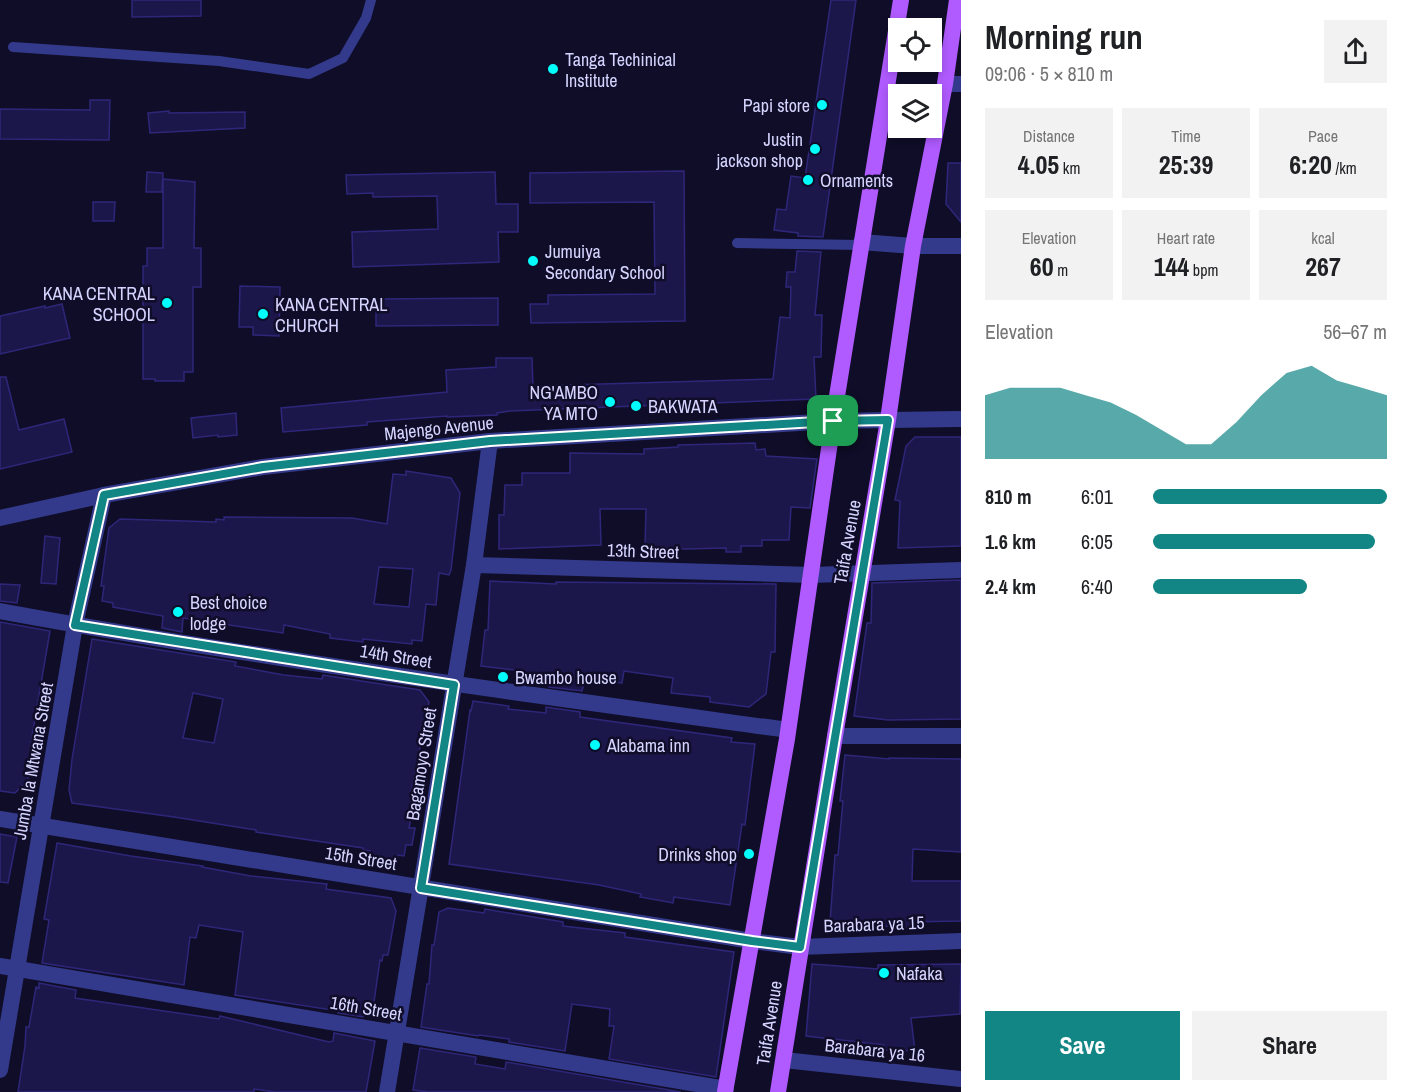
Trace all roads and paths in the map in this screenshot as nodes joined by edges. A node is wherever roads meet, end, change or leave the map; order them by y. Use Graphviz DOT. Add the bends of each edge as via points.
graph roads {
  1 [pos="371,0"];
  2 [pos="901,0"];
  3 [pos="957,0"];
  4 [pos="13,47"];
  5 [pos="953,84"];
  6 [pos="736,243"];
  7 [pos="862,243"];
  8 [pos="913,246"];
  9 [pos="961,246"];
  10 [pos="961,419"];
  11 [pos="888,420"];
  12 [pos="833,421"];
  13 [pos="490,441"];
  14 [pos="104,495"];
  15 [pos="0,518"];
  16 [pos="474,565"];
  17 [pos="961,570"];
  18 [pos="811,575"];
  19 [pos="861,575"];
  20 [pos="0,611"];
  21 [pos="75,625"];
  22 [pos="454,685"];
  23 [pos="788,730"];
  24 [pos="835,736"];
  25 [pos="961,736"];
  26 [pos="0,819"];
  27 [pos="41,826"];
  28 [pos="421,888"];
  29 [pos="752,941"];
  30 [pos="961,941"];
  31 [pos="800,947"];
  32 [pos="0,966"];
  33 [pos="17,969"];
  34 [pos="396,1033"];
  35 [pos="784,1060"];
  36 [pos="0,1070"];
  37 [pos="961,1079"];
  38 [pos="725,1090"];
  39 [pos="387,1092"];
  40 [pos="778,1092"];
  1 -- 4 [label="lane" via="366,18 343,58 309,74 219,61"];
  2 -- 7 [label="main road, Taifa Avenue"];
  3 -- 5 [label="main road, Taifa Avenue"];
  5 -- 8 [label="main road, Taifa Avenue"];
  6 -- 7 [label="lane"];
  7 -- 8 [label="street"];
  7 -- 12 [label="main road, Taifa Avenue"];
  8 -- 9 [label="street"];
  8 -- 11 [label="main road, Taifa Avenue"];
  10 -- 11 [label="street, Majengo Avenue"];
  11 -- 12 [label="street, Majengo Avenue"];
  11 -- 19 [label="main road, Taifa Avenue"];
  12 -- 13 [label="street, Majengo Avenue"];
  12 -- 18 [label="main road, Taifa Avenue"];
  13 -- 14 [label="street, Majengo Avenue" via="263,467"];
  13 -- 16 [label="street, Bagamoyo Street"];
  14 -- 15 [label="street, Majengo Avenue"];
  14 -- 21 [label="street, Jumba la Mtwana Street"];
  16 -- 18 [label="street, 13th Street"];
  16 -- 22 [label="street, Bagamoyo Street"];
  17 -- 19 [label="street, 13th Street"];
  18 -- 19 [label="street, 13th Street"];
  18 -- 23 [label="main road, Taifa Avenue"];
  19 -- 24 [label="main road, Taifa Avenue"];
  20 -- 21 [label="street, 14th Street"];
  21 -- 22 [label="street, 14th Street"];
  21 -- 27 [label="street, Jumba la Mtwana Street"];
  22 -- 23 [label="street, 14th Street"];
  22 -- 28 [label="street, Bagamoyo Street"];
  23 -- 29 [label="main road, Taifa Avenue"];
  24 -- 25 [label="street"];
  24 -- 31 [label="main road, Taifa Avenue"];
  26 -- 27 [label="street, 15th Street"];
  27 -- 28 [label="street, 15th Street"];
  27 -- 33 [label="street, Jumba la Mtwana Street"];
  28 -- 29 [label="street, 15th Street"];
  28 -- 34 [label="street, Bagamoyo Street"];
  29 -- 31 [label="street, Barabara ya 15"];
  29 -- 38 [label="main road, Taifa Avenue"];
  30 -- 31 [label="street, Barabara ya 15"];
  31 -- 35 [label="main road, Taifa Avenue"];
  32 -- 33 [label="street, 16th Street"];
  33 -- 34 [label="street, 16th Street"];
  33 -- 36 [label="street, Jumba la Mtwana Street"];
  34 -- 38 [label="street, 16th Street"];
  34 -- 39 [label="street, Bagamoyo Street"];
  35 -- 37 [label="street, Barabara ya 16"];
  35 -- 40 [label="main road, Taifa Avenue"];
}
